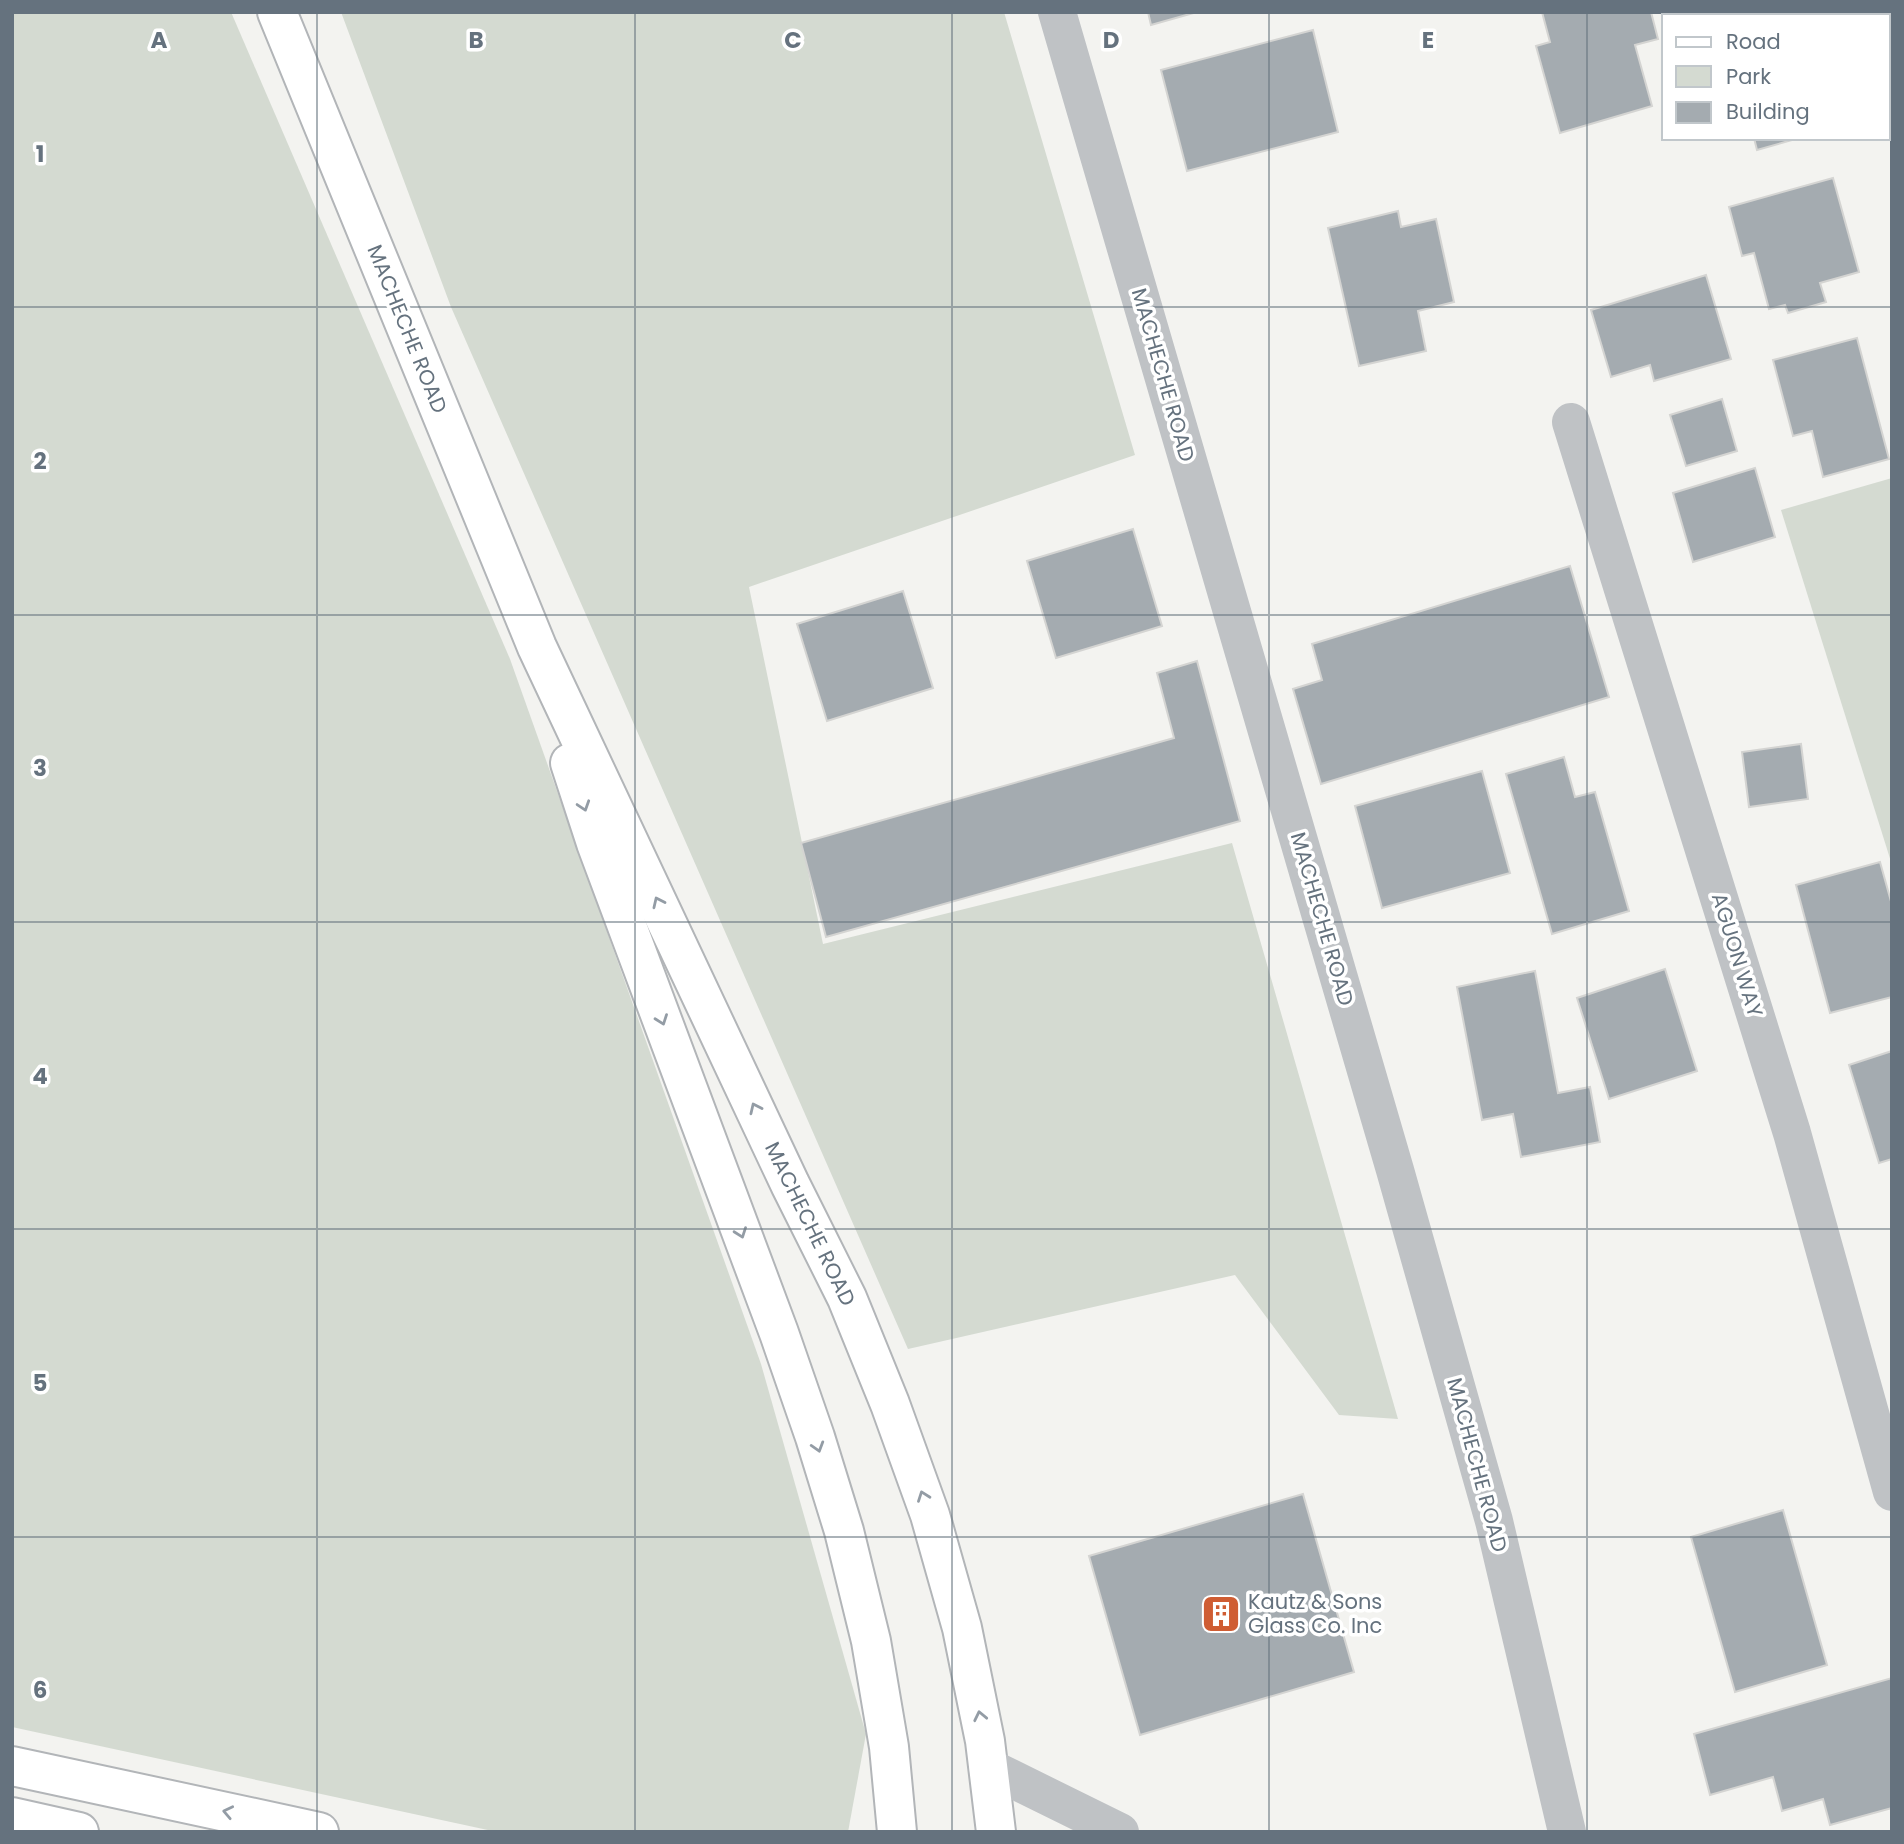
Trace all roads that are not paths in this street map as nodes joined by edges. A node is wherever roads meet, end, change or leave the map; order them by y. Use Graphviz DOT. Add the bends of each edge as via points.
graph roads {
  1 [pos="277,12"];
  2 [pos="1057,12"];
  3 [pos="1571,422"];
  4 [pos="537,647"];
  5 [pos="1892,1492"];
  6 [pos="12,1766"];
  7 [pos="988,1767"];
  8 [pos="12,1817"];
  9 [pos="79,1832"];
  10 [pos="319,1832"];
  11 [pos="897,1832"];
  12 [pos="996,1832"];
  13 [pos="1120,1832"];
  14 [pos="1567,1832"];
  1 -- 4 [label="main road, MACHECHE ROAD"];
  2 -- 14 [label="street, MACHECHE ROAD" via="1494,1521"];
  3 -- 5 [label="street, AGUON WAY" via="1793,1133"];
  7 -- 4 [label="main road, MACHECHE ROAD, one-way" via="962,1628 930,1515 890,1404 847,1298"];
  4 -- 11 [label="main road, MACHECHE ROAD, one-way" via="596,843 779,1333 844,1531 871,1641 889,1747"];
  10 -- 6 [label="main road, one-way"];
  7 -- 12 [label="main road, MACHECHE ROAD"];
  7 -- 13 [label="street"];
  8 -- 9 [label="main road"];
}
